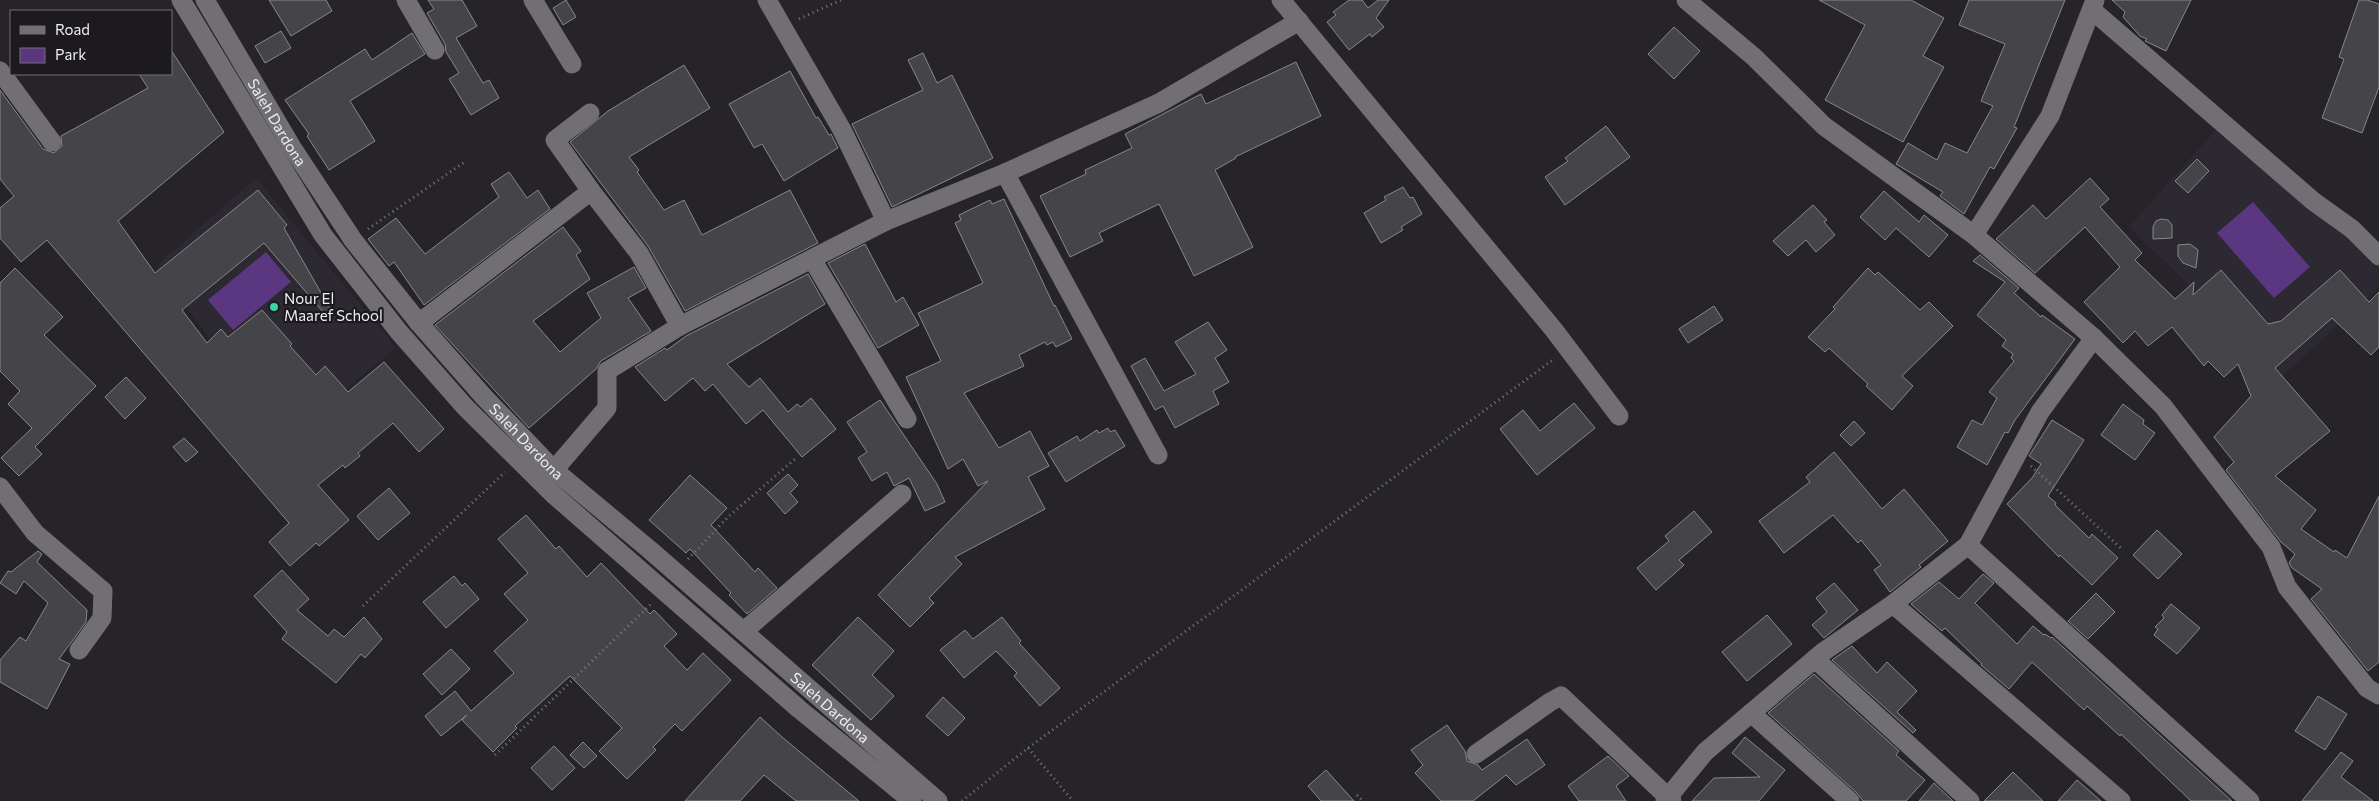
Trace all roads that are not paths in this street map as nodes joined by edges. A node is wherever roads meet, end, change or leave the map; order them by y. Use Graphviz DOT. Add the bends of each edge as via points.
graph roads {
  1 [pos="181,0"];
  2 [pos="205,0"];
  3 [pos="406,0"];
  4 [pos="533,0"];
  5 [pos="767,0"];
  6 [pos="1282,0"];
  7 [pos="1686,0"];
  8 [pos="2093,5"];
  9 [pos="1299,21"];
  10 [pos="435,50"];
  11 [pos="572,64"];
  12 [pos="0,71"];
  13 [pos="590,113"];
  14 [pos="52,142"];
  15 [pos="1005,173"];
  16 [pos="591,191"];
  17 [pos="886,221"];
  18 [pos="1974,235"];
  19 [pos="2379,256"];
  20 [pos="812,258"];
  21 [pos="419,322"];
  22 [pos="680,326"];
  23 [pos="2094,338"];
  24 [pos="1619,416"];
  25 [pos="907,419"];
  26 [pos="1158,455"];
  27 [pos="554,470"];
  28 [pos="0,487"];
  29 [pos="902,494"];
  30 [pos="1968,545"];
  31 [pos="1892,604"];
  32 [pos="744,631"];
  33 [pos="79,650"];
  34 [pos="1815,659"];
  35 [pos="2375,687"];
  36 [pos="1751,714"];
  37 [pos="1476,754"];
  38 [pos="1668,800"];
  39 [pos="912,801"];
  40 [pos="938,801"];
  41 [pos="1850,801"];
  42 [pos="1970,801"];
  43 [pos="2121,801"];
  44 [pos="2250,801"];
  1 -- 39 [label="street, Saleh Dardona" via="323,234 412,347 465,406 553,494 799,709"];
  2 -- 21 [label="street, Saleh Dardona" via="293,149 353,240"];
  3 -- 10 [label="street"];
  4 -- 11 [label="street"];
  5 -- 17 [label="street" via="842,130"];
  6 -- 9 [label="street"];
  7 -- 18 [label="street" via="1754,57 1824,126"];
  8 -- 18 [label="street" via="2050,116"];
  8 -- 19 [label="street"];
  9 -- 15 [label="street" via="1158,103"];
  9 -- 24 [label="street" via="1568,349"];
  12 -- 14 [label="street"];
  13 -- 16 [label="street" via="555,140"];
  15 -- 17 [label="street"];
  15 -- 26 [label="street"];
  16 -- 21 [label="street"];
  16 -- 22 [label="street" via="639,254"];
  17 -- 20 [label="street"];
  18 -- 23 [label="street"];
  20 -- 22 [label="street"];
  20 -- 25 [label="street"];
  21 -- 27 [label="street, Saleh Dardona" via="484,397"];
  22 -- 27 [label="street" via="607,371 607,408"];
  23 -- 30 [label="street" via="2040,412"];
  23 -- 35 [label="street" via="2163,406 2271,547 2287,587"];
  27 -- 32 [label="street, Saleh Dardona"];
  28 -- 33 [label="street" via="35,533 103,591 102,618"];
  29 -- 32 [label="street"];
  30 -- 31 [label="street"];
  30 -- 44 [label="street"];
  31 -- 34 [label="street"];
  31 -- 43 [label="street"];
  32 -- 40 [label="street, Saleh Dardona"];
  34 -- 36 [label="street"];
  34 -- 42 [label="street"];
  36 -- 38 [label="street" via="1705,752"];
  36 -- 41 [label="street"];
  37 -- 38 [label="street" via="1562,696"];
}
